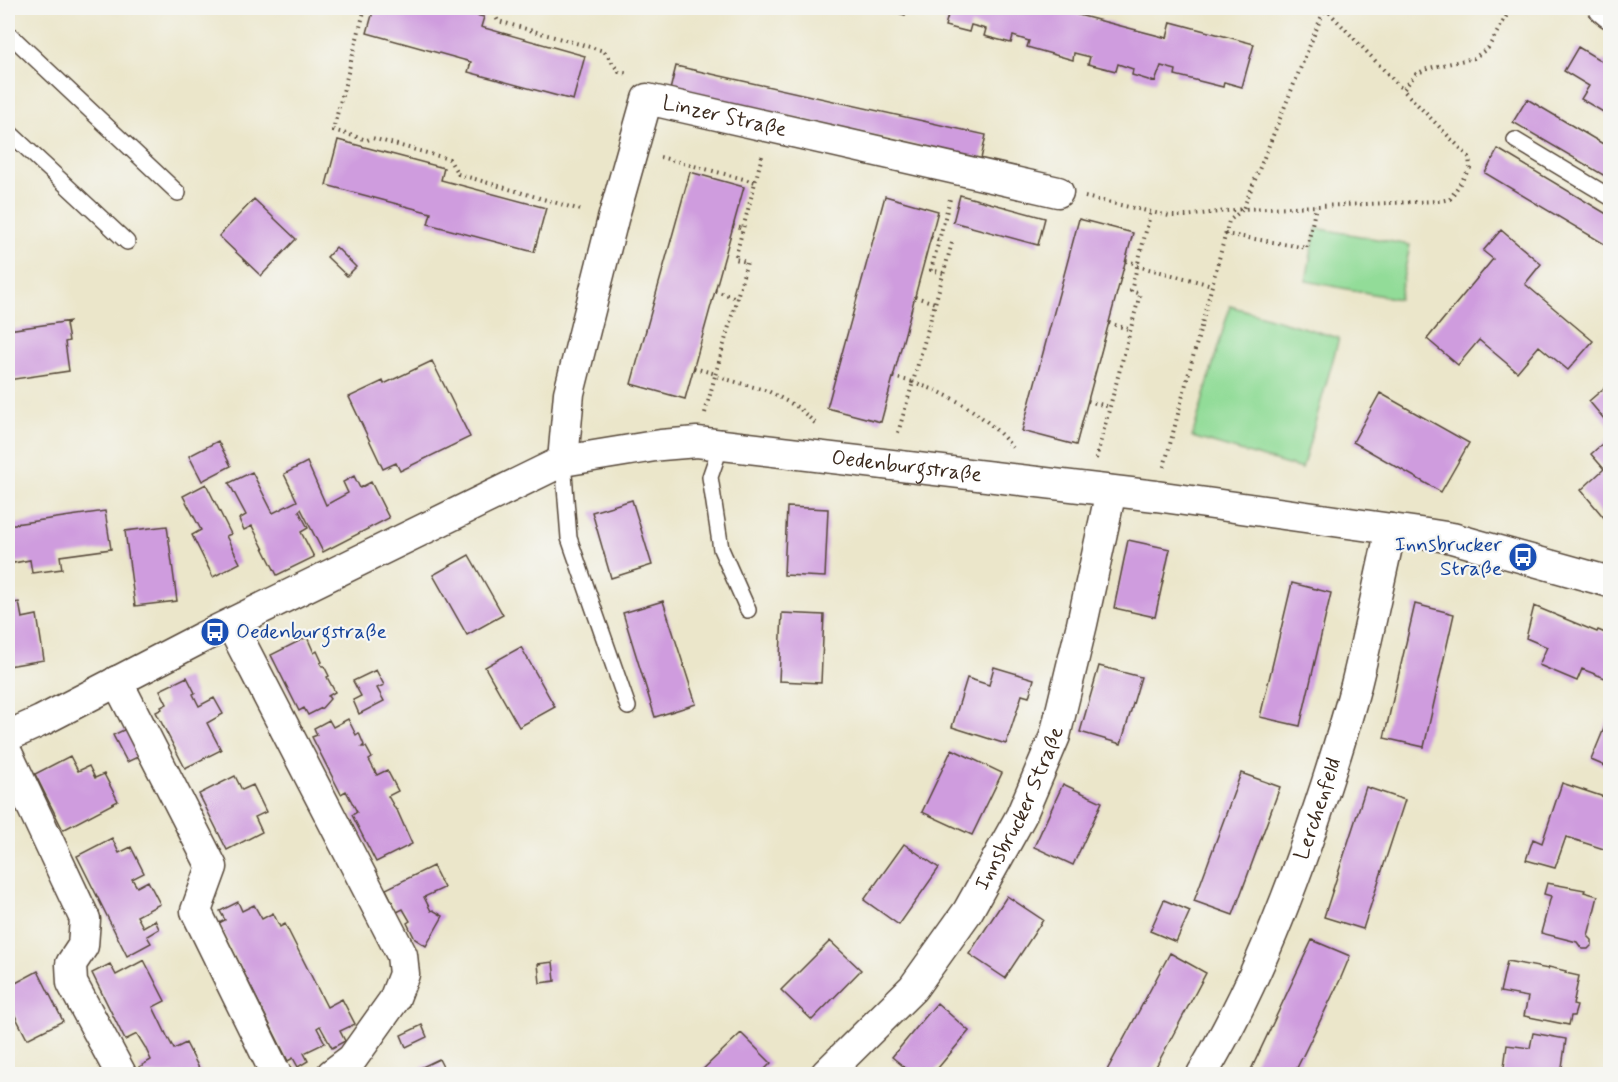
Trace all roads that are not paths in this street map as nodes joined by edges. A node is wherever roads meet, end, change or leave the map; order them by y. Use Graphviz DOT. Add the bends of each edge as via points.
graph roads {
  1 [pos="1604,8"];
  2 [pos="1611,13"];
  3 [pos="8,33"];
  4 [pos="8,131"];
  5 [pos="1515,140"];
  6 [pos="1058,192"];
  7 [pos="178,193"];
  8 [pos="1611,197"];
  9 [pos="127,242"];
  10 [pos="709,444"];
  11 [pos="563,461"];
  12 [pos="1100,490"];
  13 [pos="1391,529"];
  14 [pos="1611,582"];
  15 [pos="748,610"];
  16 [pos="231,624"];
  17 [pos="117,681"];
  18 [pos="628,707"];
  19 [pos="8,736"];
  20 [pos="8,755"];
  21 [pos="121,1074"];
  22 [pos="276,1074"];
  23 [pos="333,1074"];
  24 [pos="826,1074"];
  25 [pos="1202,1074"];
  1 -- 2 [label="street"];
  3 -- 7 [label="lane"];
  4 -- 9 [label="lane"];
  5 -- 8 [label="lane"];
  6 -- 11 [label="street, Linzer Straße" via="647,99 569,393"];
  10 -- 11 [label="street, Oedenburgstraße" via="660,445"];
  10 -- 12 [label="street, Oedenburgstraße"];
  10 -- 15 [label="lane" via="710,477 722,549"];
  11 -- 16 [label="street, Oedenburgstraße"];
  11 -- 18 [label="lane" via="569,538"];
  12 -- 13 [label="street, Oedenburgstraße"];
  12 -- 24 [label="street, Innsbrucker Straße" via="1082,624 1055,736 1021,816 968,911 913,988"];
  13 -- 14 [label="street, Oedenburgstraße" via="1452,538"];
  13 -- 25 [label="street, Lerchenfeld" via="1356,685 1323,796 1255,974"];
  16 -- 17 [label="street, Oedenburgstraße"];
  16 -- 23 [label="street" via="402,955 404,974 393,1000 352,1059"];
  17 -- 19 [label="street, Oedenburgstraße"];
  17 -- 22 [label="street" via="212,867 196,911"];
  20 -- 21 [label="street" via="86,919 83,946 71,964 72,983"];
}
